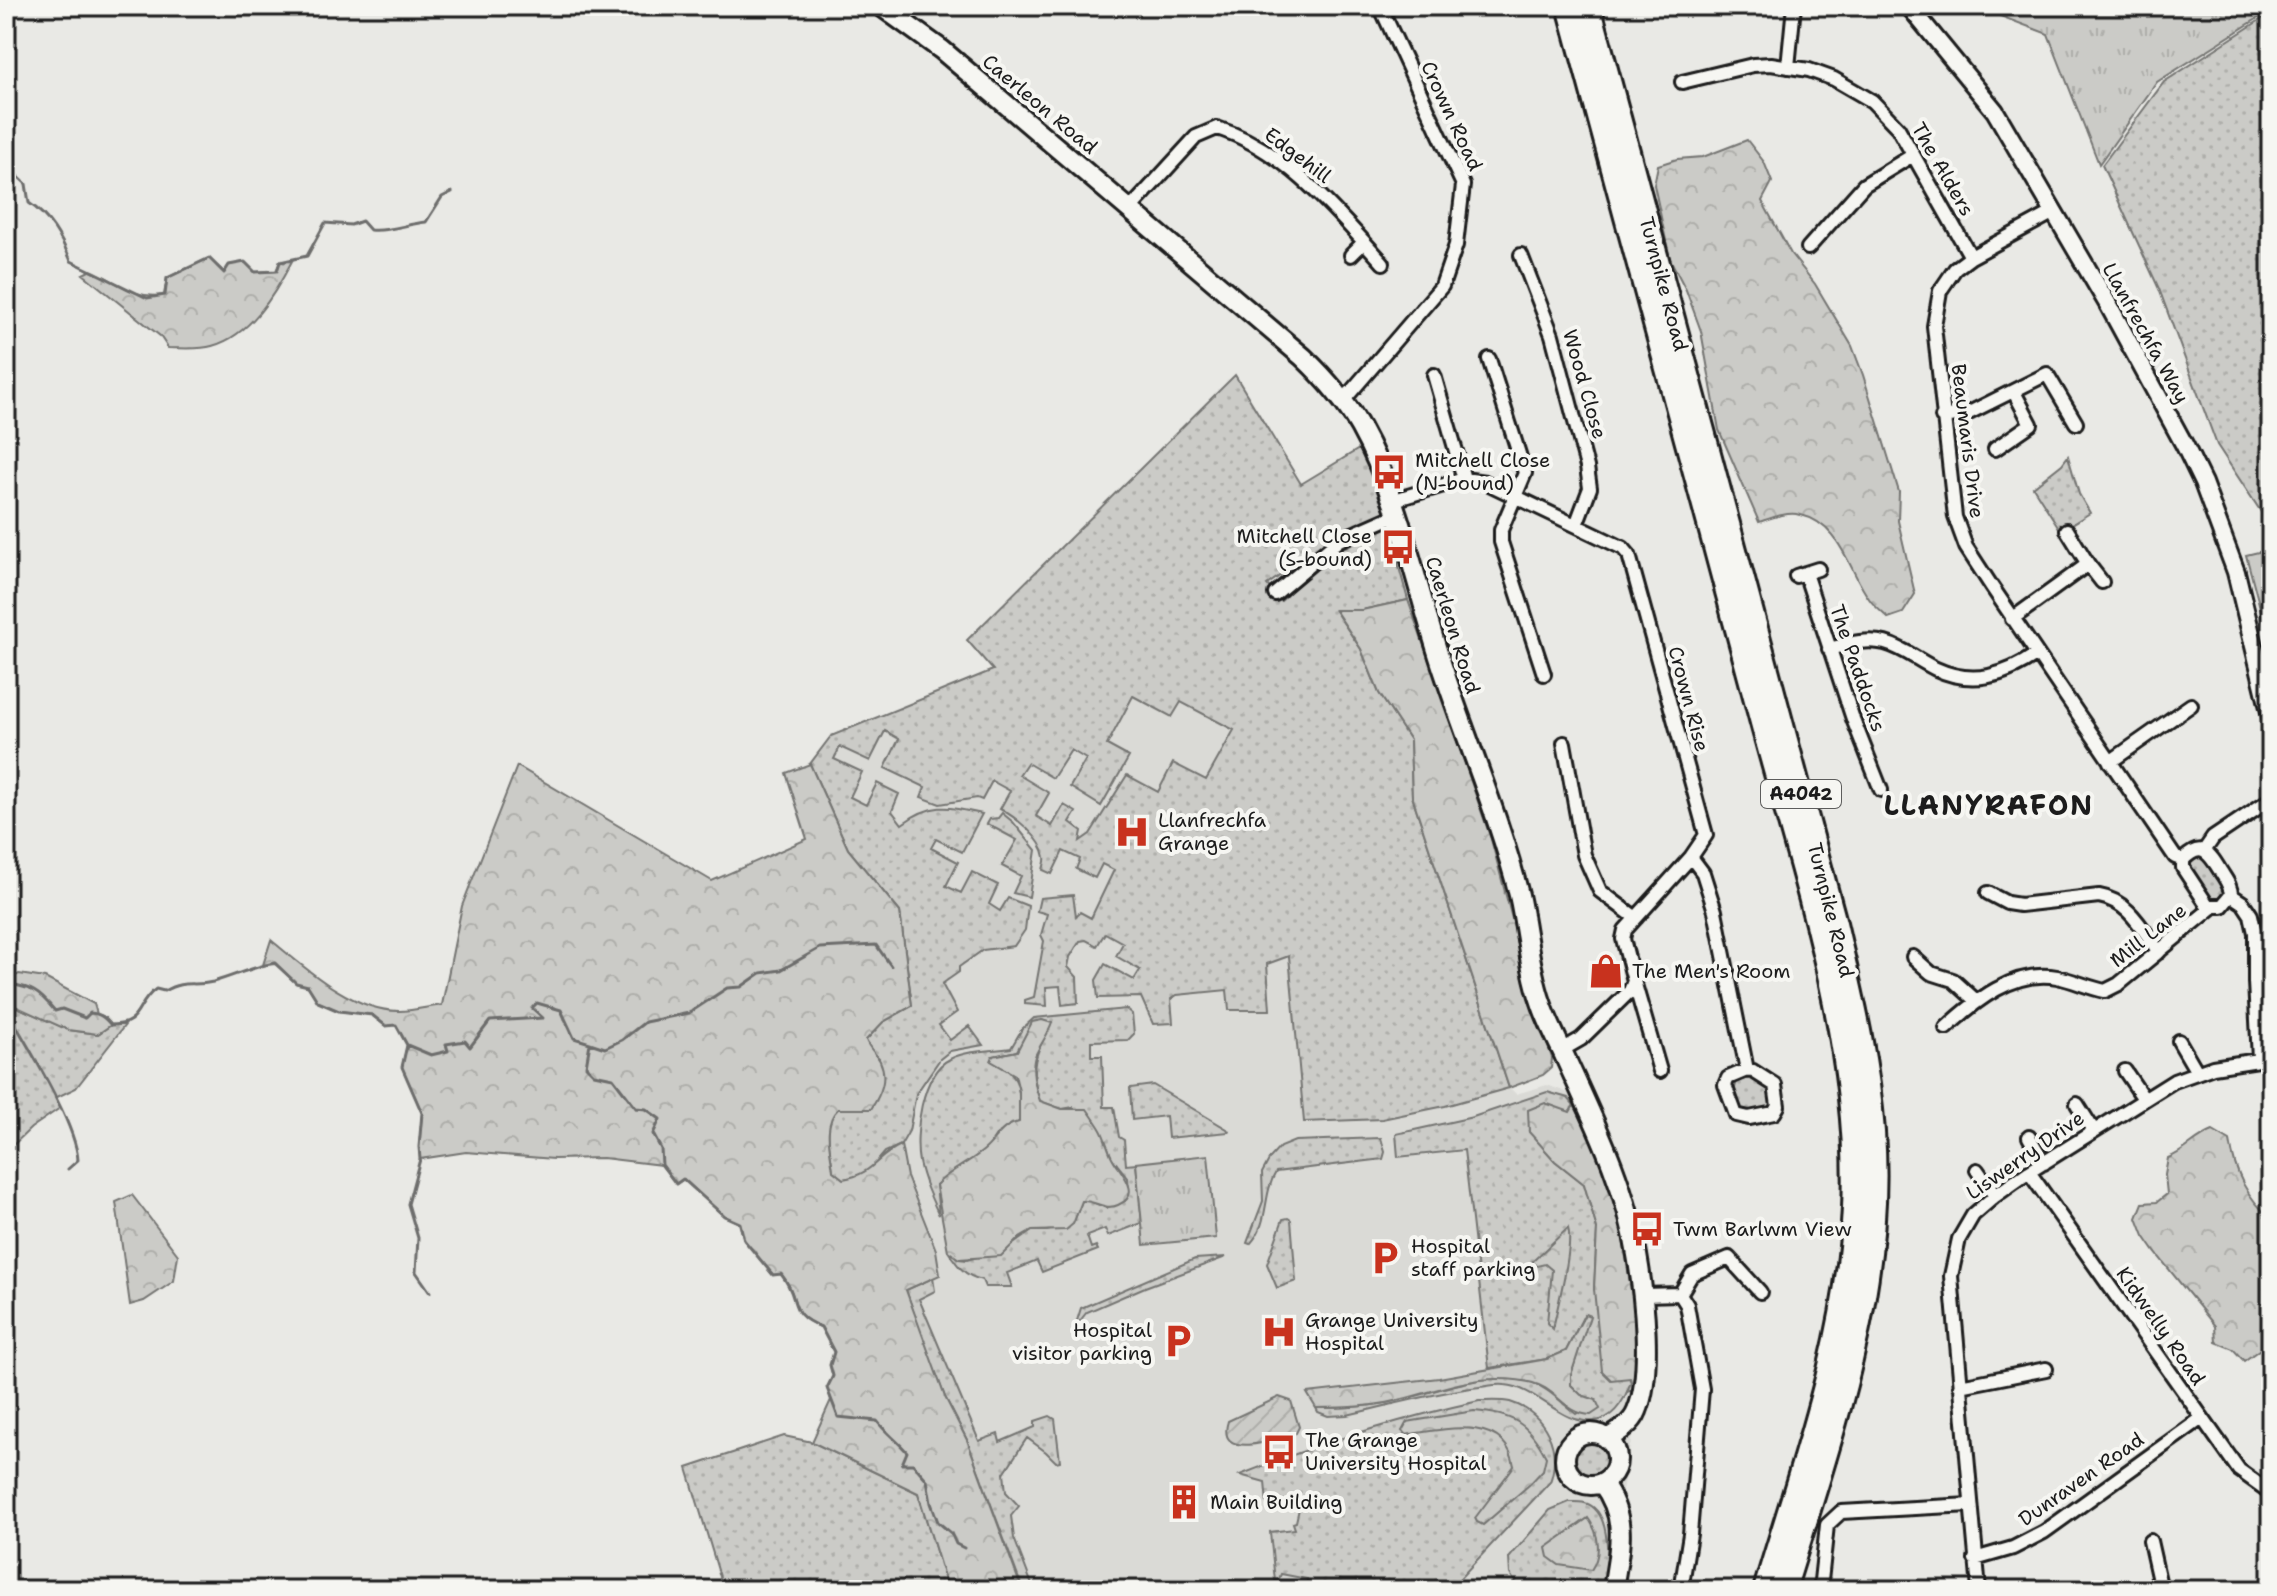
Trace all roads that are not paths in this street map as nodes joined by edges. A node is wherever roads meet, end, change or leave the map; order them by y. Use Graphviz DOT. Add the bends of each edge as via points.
graph roads {
  1 [pos="881,6"];
  2 [pos="1380,6"];
  3 [pos="1569,6"];
  4 [pos="1589,6"];
  5 [pos="1794,6"];
  6 [pos="1909,6"];
  7 [pos="1788,67"];
  8 [pos="1682,82"];
  9 [pos="1913,155"];
  10 [pos="1130,209"];
  11 [pos="2054,212"];
  12 [pos="1364,242"];
  13 [pos="1808,248"];
  14 [pos="1351,255"];
  15 [pos="1521,255"];
  16 [pos="1971,257"];
  17 [pos="1383,263"];
  18 [pos="1489,359"];
  19 [pos="1434,375"];
  20 [pos="2014,392"];
  21 [pos="1343,401"];
  22 [pos="1942,417"];
  23 [pos="2076,423"];
  24 [pos="1995,449"];
  25 [pos="1464,479"];
  26 [pos="1517,497"];
  27 [pos="1393,508"];
  28 [pos="1576,525"];
  29 [pos="2067,530"];
  30 [pos="2088,564"];
  31 [pos="1806,572"];
  32 [pos="2102,582"];
  33 [pos="1275,594"];
  34 [pos="2012,619"];
  35 [pos="1829,649"];
  36 [pos="2037,654"];
  37 [pos="1544,674"];
  38 [pos="2191,705"];
  39 [pos="2271,716"];
  40 [pos="1564,743"];
  41 [pos="2110,762"];
  42 [pos="1881,790"];
  43 [pos="2271,799"];
  44 [pos="2204,851"];
  45 [pos="1691,857"];
  46 [pos="2183,860"];
  47 [pos="1988,893"];
  48 [pos="2231,895"];
  49 [pos="2213,907"];
  50 [pos="1636,918"];
  51 [pos="2159,952"];
  52 [pos="1913,957"];
  53 [pos="1634,981"];
  54 [pos="1975,1000"];
  55 [pos="1946,1028"];
  56 [pos="2179,1041"];
  57 [pos="1562,1050"];
  58 [pos="2265,1058"];
  59 [pos="1747,1070"];
  60 [pos="1660,1071"];
  61 [pos="2125,1071"];
  62 [pos="2197,1072"];
  63 [pos="2144,1099"];
  64 [pos="2077,1104"];
  65 [pos="2094,1131"];
  66 [pos="2029,1137"];
  67 [pos="2044,1163"];
  68 [pos="1977,1170"];
  69 [pos="2029,1172"];
  70 [pos="1995,1196"];
  71 [pos="1760,1292"];
  72 [pos="1680,1294"];
  73 [pos="1643,1295"];
  74 [pos="2046,1369"];
  75 [pos="1960,1386"];
  76 [pos="2202,1418"];
  77 [pos="1607,1439"];
  78 [pos="1602,1483"];
  79 [pos="2271,1493"];
  80 [pos="1970,1505"];
  81 [pos="2150,1541"];
  82 [pos="1975,1559"];
  83 [pos="1821,1581"];
  84 [pos="1613,1590"];
  85 [pos="1681,1590"];
  86 [pos="1765,1590"];
  87 [pos="1784,1590"];
  88 [pos="1979,1590"];
  89 [pos="2161,1590"];
  1 -- 10 [label="main road, Caerleon Road" via="942,50"];
  2 -- 21 [label="street, Crown Road" via="1463,185 1456,245 1442,286"];
  3 -- 86 [label="highway, Turnpike Road / A4042" via="1816,927 1850,1091 1854,1207 1846,1283 1819,1407"];
  4 -- 87 [label="highway, Turnpike Road / A4042" via="1835,923 1869,1091 1874,1213 1859,1323"];
  5 -- 7 [label="street"];
  6 -- 11 [label="street, Llanfrechfa Way" via="1995,111"];
  7 -- 8 [label="street, The Alders" via="1753,65"];
  7 -- 9 [label="street, The Alders" via="1834,79 1872,101 1898,128"];
  9 -- 13 [label="street" via="1864,185"];
  9 -- 16 [label="street, The Alders"];
  10 -- 12 [label="street, Edgehill" via="1196,137 1217,128 1273,157 1332,206"];
  10 -- 21 [label="main road, Caerleon Road" via="1303,357"];
  11 -- 16 [label="street, Beaumaris Drive"];
  11 -- 39 [label="street, Llanfrechfa Way" via="2203,483 2236,572"];
  12 -- 14 [label="street"];
  12 -- 17 [label="street, Edgehill"];
  15 -- 28 [label="street, Wood Close" via="1552,335 1587,467 1590,488"];
  16 -- 22 [label="street, Beaumaris Drive" via="1945,280 1935,310"];
  18 -- 26 [label="street" via="1525,473"];
  19 -- 25 [label="street"];
  20 -- 22 [label="street" via="1969,413"];
  20 -- 23 [label="street" via="2047,374"];
  20 -- 24 [label="street" via="2031,424"];
  21 -- 27 [label="main road, Caerleon Road" via="1369,443"];
  22 -- 34 [label="street, Beaumaris Drive" via="1958,530"];
  25 -- 26 [label="street, Crown Rise"];
  25 -- 27 [label="street"];
  26 -- 28 [label="street, Crown Rise"];
  26 -- 37 [label="street" via="1501,530 1501,542"];
  27 -- 33 [label="street" via="1339,540"];
  27 -- 57 [label="main road, Caerleon Road" via="1519,895 1540,1001"];
  28 -- 45 [label="street, Crown Rise" via="1629,555 1706,835"];
  29 -- 30 [label="street"];
  30 -- 32 [label="street"];
  30 -- 34 [label="street"];
  31 -- 35 [label="street, The Paddocks"];
  34 -- 36 [label="street, Beaumaris Drive"];
  35 -- 36 [label="street" via="1886,643 1938,670 1981,678 2002,674"];
  35 -- 42 [label="street, The Paddocks" via="1870,778"];
  36 -- 41 [label="street, Beaumaris Drive"];
  38 -- 41 [label="street"];
  40 -- 50 [label="street" via="1584,855 1600,891"];
  41 -- 46 [label="street, Beaumaris Drive" via="2175,857"];
  43 -- 44 [label="street" via="2213,838"];
  44 -- 46 [label="street"];
  44 -- 48 [label="street"];
  45 -- 50 [label="street, Crown Rise"];
  45 -- 59 [label="street" via="1703,873 1715,911"];
  46 -- 49 [label="street, Beaumaris Drive" via="2202,899"];
  47 -- 51 [label="street" via="2020,905 2109,897 2125,906"];
  48 -- 49 [label="street, Mill Lane" via="2222,906"];
  48 -- 58 [label="street" via="2251,915 2255,933"];
  49 -- 51 [label="street, Mill Lane"];
  50 -- 53 [label="street, Crown Rise" via="1623,939"];
  51 -- 54 [label="street, Mill Lane" via="2105,991 2043,976"];
  52 -- 54 [label="street"];
  53 -- 57 [label="street" via="1581,1039"];
  53 -- 60 [label="street, Crown Rise"];
  54 -- 55 [label="street"];
  56 -- 62 [label="street"];
  57 -- 73 [label="main road, Caerleon Road" via="1619,1182"];
  58 -- 62 [label="street, Liswerry Drive"];
  59 -- 59 [label="street" via="1775,1085 1774,1113 1736,1115 1725,1085 1728,1078"];
  61 -- 63 [label="street"];
  62 -- 63 [label="street, Liswerry Drive"];
  63 -- 65 [label="street, Liswerry Drive"];
  64 -- 65 [label="street"];
  65 -- 67 [label="street, Liswerry Drive"];
  66 -- 67 [label="street"];
  67 -- 69 [label="street, Liswerry Drive"];
  68 -- 70 [label="street"];
  69 -- 70 [label="street, Liswerry Drive"];
  69 -- 76 [label="street, Kidwelly Road"];
  70 -- 75 [label="street, Liswerry Drive" via="1966,1226 1952,1265"];
  71 -- 72 [label="street" via="1729,1258 1692,1274"];
  72 -- 73 [label="street"];
  72 -- 85 [label="street" via="1687,1305 1702,1389"];
  73 -- 77 [label="main road, Caerleon Road" via="1641,1397 1636,1414"];
  74 -- 75 [label="street"];
  75 -- 80 [label="street, Liswerry Drive"];
  76 -- 79 [label="street, Kidwelly Road" via="2239,1470"];
  76 -- 82 [label="street, Dunraven Road" via="2044,1532"];
  77 -- 78 [label="main road" via="1617,1461"];
  77 -- 78 [label="main road" via="1584,1434 1565,1452 1572,1477 1588,1485"];
  78 -- 84 [label="main road" via="1618,1508"];
  80 -- 82 [label="street, Liswerry Drive"];
  80 -- 83 [label="street" via="1841,1512 1827,1525"];
  81 -- 89 [label="street"];
  82 -- 88 [label="street, Liswerry Drive"];
}
